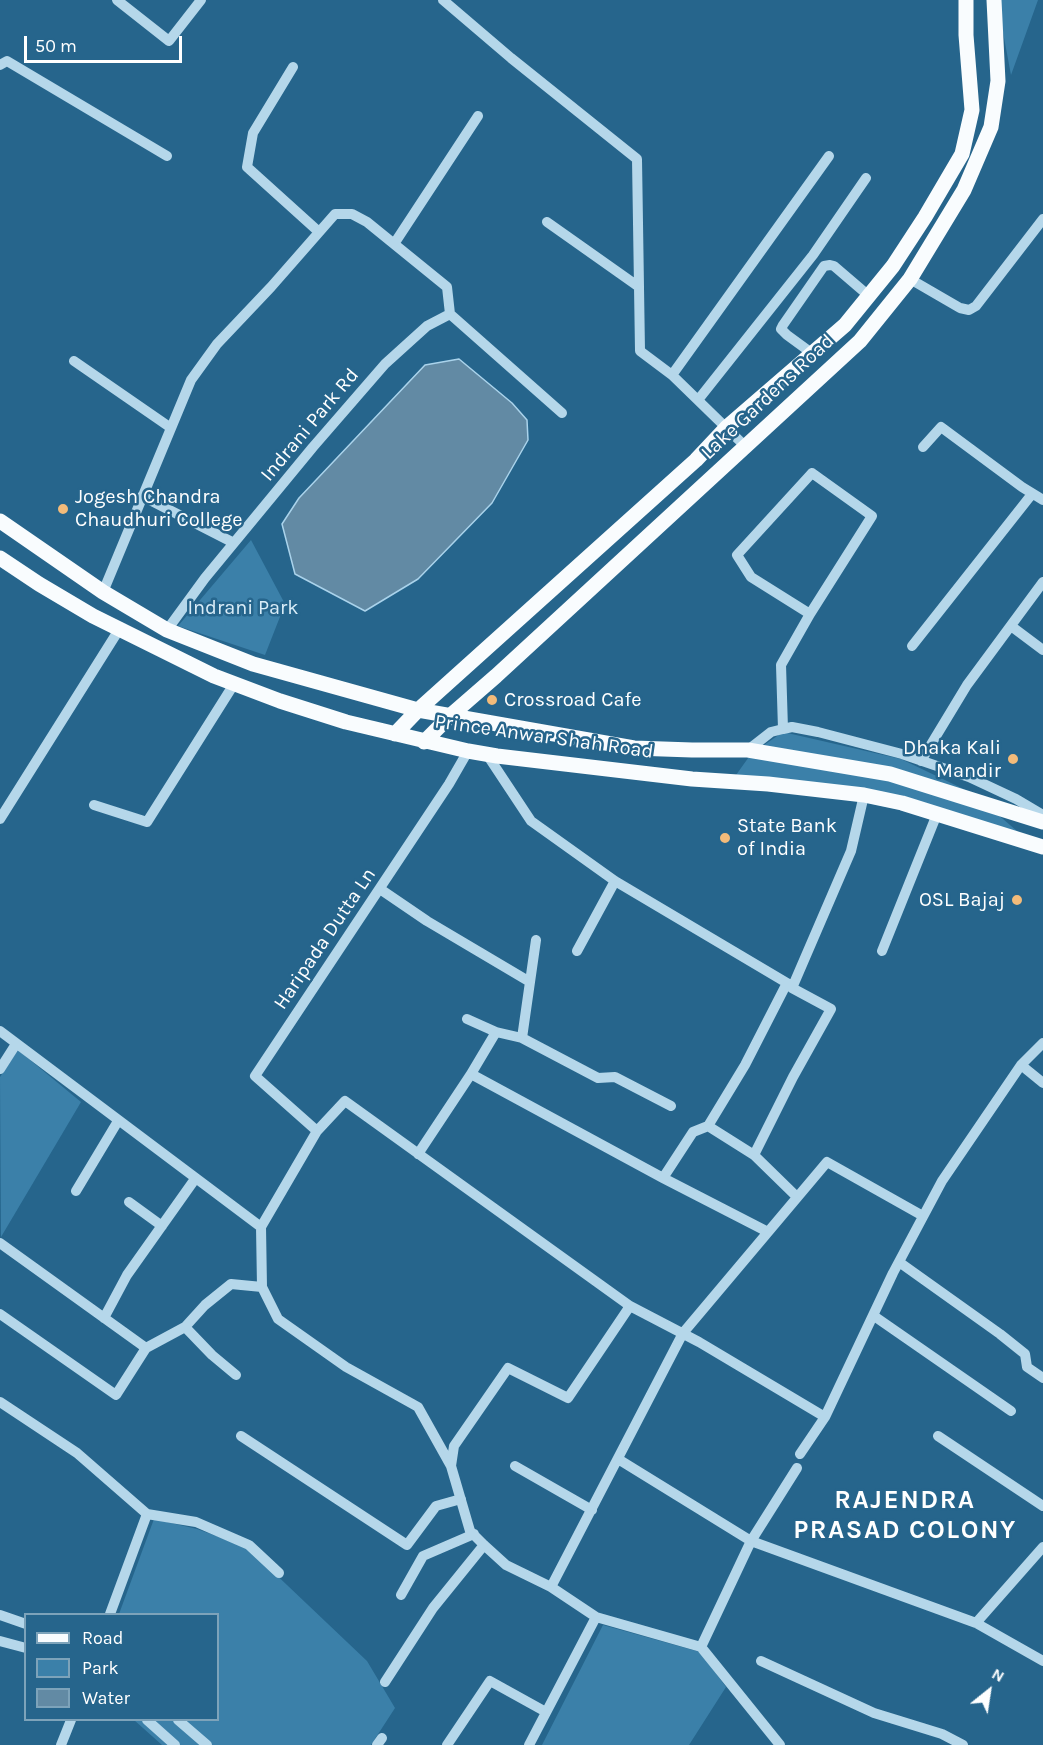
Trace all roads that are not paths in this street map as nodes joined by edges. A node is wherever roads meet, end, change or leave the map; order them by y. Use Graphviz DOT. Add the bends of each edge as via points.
graph roads {
  1 [pos="117,0"];
  2 [pos="201,0"];
  3 [pos="443,0"];
  4 [pos="966,0"];
  5 [pos="994,0"];
  6 [pos="0,65"];
  7 [pos="293,67"];
  8 [pos="478,116"];
  9 [pos="167,156"];
  10 [pos="829,156"];
  11 [pos="866,178"];
  12 [pos="1043,219"];
  13 [pos="547,222"];
  14 [pos="319,232"];
  15 [pos="394,244"];
  16 [pos="910,279"];
  17 [pos="639,287"];
  18 [pos="869,296"];
  19 [pos="450,314"];
  20 [pos="813,354"];
  21 [pos="74,361"];
  22 [pos="672,375"];
  23 [pos="698,400"];
  24 [pos="562,413"];
  25 [pos="727,426"];
  26 [pos="171,428"];
  27 [pos="746,447"];
  28 [pos="923,447"];
  29 [pos="1032,494"];
  30 [pos="142,496"];
  31 [pos="1043,500"];
  32 [pos="0,521"];
  33 [pos="234,543"];
  34 [pos="0,558"];
  35 [pos="1043,582"];
  36 [pos="103,592"];
  37 [pos="810,614"];
  38 [pos="1011,626"];
  39 [pos="120,628"];
  40 [pos="167,630"];
  41 [pos="912,646"];
  42 [pos="1043,650"];
  43 [pos="234,684"];
  44 [pos="418,710"];
  45 [pos="450,716"];
  46 [pos="783,729"];
  47 [pos="395,734"];
  48 [pos="424,742"];
  49 [pos="748,750"];
  50 [pos="468,751"];
  51 [pos="486,753"];
  52 [pos="921,761"];
  53 [pos="864,795"];
  54 [pos="94,805"];
  55 [pos="937,814"];
  56 [pos="1043,815"];
  57 [pos="0,819"];
  58 [pos="1043,822"];
  59 [pos="1043,847"];
  60 [pos="615,881"];
  61 [pos="380,889"];
  62 [pos="536,940"];
  63 [pos="577,951"];
  64 [pos="882,951"];
  65 [pos="530,982"];
  66 [pos="789,985"];
  67 [pos="467,1019"];
  68 [pos="0,1031"];
  69 [pos="496,1032"];
  70 [pos="522,1038"];
  71 [pos="1043,1043"];
  72 [pos="16,1044"];
  73 [pos="1021,1065"];
  74 [pos="0,1069"];
  75 [pos="471,1074"];
  76 [pos="1043,1083"];
  77 [pos="671,1106"];
  78 [pos="118,1121"];
  79 [pos="708,1126"];
  80 [pos="317,1131"];
  81 [pos="418,1154"];
  82 [pos="754,1155"];
  83 [pos="663,1178"];
  84 [pos="195,1179"];
  85 [pos="76,1191"];
  86 [pos="798,1197"];
  87 [pos="129,1202"];
  88 [pos="924,1216"];
  89 [pos="162,1226"];
  90 [pos="261,1227"];
  91 [pos="768,1232"];
  92 [pos="0,1243"];
  93 [pos="899,1262"];
  94 [pos="262,1287"];
  95 [pos="630,1306"];
  96 [pos="0,1314"];
  97 [pos="874,1316"];
  98 [pos="104,1318"];
  99 [pos="185,1327"];
  100 [pos="683,1333"];
  101 [pos="146,1348"];
  102 [pos="236,1375"];
  103 [pos="1043,1378"];
  104 [pos="0,1402"];
  105 [pos="1011,1411"];
  106 [pos="825,1417"];
  107 [pos="241,1436"];
  108 [pos="938,1436"];
  109 [pos="800,1454"];
  110 [pos="618,1459"];
  111 [pos="451,1466"];
  112 [pos="515,1466"];
  113 [pos="797,1468"];
  114 [pos="461,1499"];
  115 [pos="1043,1506"];
  116 [pos="592,1510"];
  117 [pos="147,1514"];
  118 [pos="474,1534"];
  119 [pos="751,1541"];
  120 [pos="484,1545"];
  121 [pos="1043,1547"];
  122 [pos="279,1573"];
  123 [pos="551,1587"];
  124 [pos="401,1594"];
  125 [pos="111,1613"];
  126 [pos="0,1615"];
  127 [pos="596,1617"];
  128 [pos="24,1623"];
  129 [pos="976,1623"];
  130 [pos="0,1641"];
  131 [pos="24,1647"];
  132 [pos="701,1647"];
  133 [pos="761,1661"];
  134 [pos="1043,1661"];
  135 [pos="385,1682"];
  136 [pos="546,1712"];
  137 [pos="70,1721"];
  138 [pos="149,1721"];
  139 [pos="180,1721"];
  140 [pos="61,1745"];
  141 [pos="175,1745"];
  142 [pos="207,1745"];
  143 [pos="447,1745"];
  144 [pos="529,1745"];
  145 [pos="780,1745"];
  146 [pos="963,1745"];
  1 -- 2 [label="street" via="169,41"];
  3 -- 17 [label="street" via="638,159"];
  4 -- 18 [label="main road, Lake Gardens Road" via="972,110 962,154 926,217"];
  5 -- 16 [label="main road, Lake Gardens Road" via="998,81 991,127 964,190"];
  6 -- 9 [label="street" via="7,62"];
  7 -- 14 [label="street" via="253,133 247,167"];
  8 -- 15 [label="street"];
  10 -- 22 [label="street"];
  11 -- 23 [label="street" via="813,255"];
  12 -- 16 [label="street" via="969,310"];
  13 -- 17 [label="street"];
  14 -- 15 [label="street" via="335,214 352,214"];
  14 -- 26 [label="street" via="218,344 191,380"];
  15 -- 19 [label="street" via="447,287"];
  16 -- 27 [label="main road, Lake Gardens Road" via="860,341"];
  17 -- 22 [label="street" via="640,351"];
  18 -- 20 [label="main road, Lake Gardens Road"];
  18 -- 20 [label="street" via="834,266 824,266 782,329"];
  19 -- 24 [label="street"];
  19 -- 33 [label="street, Indrani Park Rd" via="427,326 385,364"];
  20 -- 25 [label="main road, Lake Gardens Road"];
  21 -- 26 [label="street"];
  22 -- 23 [label="street"];
  23 -- 25 [label="street"];
  25 -- 27 [label="street"];
  25 -- 44 [label="main road, Lake Gardens Road" via="664,490"];
  26 -- 30 [label="street"];
  27 -- 45 [label="main road, Lake Gardens Road"];
  28 -- 29 [label="street" via="941,427"];
  29 -- 31 [label="street"];
  29 -- 41 [label="street"];
  30 -- 33 [label="street"];
  30 -- 36 [label="street"];
  32 -- 36 [label="main road, Prince Anwar Shah Road"];
  33 -- 40 [label="street, Indrani Park Rd"];
  34 -- 39 [label="main road, Prince Anwar Shah Road" via="93,616"];
  35 -- 38 [label="street"];
  36 -- 40 [label="main road, Prince Anwar Shah Road"];
  37 -- 37 [label="street" via="752,577 737,555 813,473 872,516"];
  37 -- 46 [label="street" via="781,665"];
  38 -- 42 [label="street"];
  38 -- 52 [label="street" via="968,685"];
  39 -- 43 [label="main road, Prince Anwar Shah Road"];
  39 -- 57 [label="street"];
  40 -- 44 [label="main road, Prince Anwar Shah Road" via="253,664"];
  43 -- 47 [label="main road, Prince Anwar Shah Road" via="346,722"];
  43 -- 54 [label="street" via="147,822"];
  44 -- 45 [label="main road, Prince Anwar Shah Road"];
  44 -- 47 [label="main road, Lake Gardens Road"];
  45 -- 48 [label="main road, Lake Gardens Road"];
  45 -- 49 [label="main road, Prince Anwar Shah Road" via="634,748"];
  46 -- 49 [label="street" via="771,732"];
  46 -- 52 [label="street" via="818,732"];
  47 -- 48 [label="main road, Prince Anwar Shah Road"];
  48 -- 50 [label="main road, Prince Anwar Shah Road"];
  49 -- 58 [label="main road, Prince Anwar Shah Road" via="890,774"];
  50 -- 51 [label="main road, Prince Anwar Shah Road"];
  50 -- 61 [label="street, Haripada Dutta Ln"];
  51 -- 53 [label="main road, Prince Anwar Shah Road" via="692,779"];
  51 -- 60 [label="street" via="531,821"];
  52 -- 56 [label="street" via="969,777"];
  53 -- 55 [label="main road, Prince Anwar Shah Road"];
  53 -- 66 [label="street" via="851,851"];
  55 -- 59 [label="main road, Prince Anwar Shah Road"];
  55 -- 64 [label="street"];
  60 -- 63 [label="street"];
  60 -- 66 [label="street"];
  61 -- 65 [label="street"];
  61 -- 80 [label="street, Haripada Dutta Ln" via="255,1076"];
  62 -- 65 [label="street"];
  65 -- 70 [label="street"];
  66 -- 79 [label="street"];
  66 -- 82 [label="street" via="831,1009"];
  67 -- 69 [label="street"];
  68 -- 72 [label="street"];
  69 -- 70 [label="street"];
  69 -- 75 [label="street"];
  70 -- 77 [label="street" via="598,1078 615,1077"];
  71 -- 73 [label="street"];
  72 -- 74 [label="street"];
  72 -- 78 [label="street"];
  73 -- 76 [label="street"];
  73 -- 88 [label="street" via="942,1180"];
  75 -- 81 [label="street"];
  75 -- 83 [label="street"];
  78 -- 84 [label="street"];
  78 -- 85 [label="street"];
  79 -- 82 [label="street"];
  79 -- 83 [label="street" via="693,1132"];
  80 -- 81 [label="street" via="345,1101"];
  80 -- 90 [label="street"];
  81 -- 95 [label="street"];
  82 -- 86 [label="street"];
  83 -- 91 [label="street"];
  84 -- 89 [label="street"];
  84 -- 90 [label="street"];
  86 -- 88 [label="street" via="827,1162"];
  86 -- 91 [label="street"];
  87 -- 89 [label="street"];
  88 -- 93 [label="street"];
  89 -- 98 [label="street" via="127,1275"];
  90 -- 94 [label="street"];
  91 -- 100 [label="street"];
  92 -- 98 [label="street"];
  93 -- 97 [label="street"];
  93 -- 103 [label="street" via="1000,1334 1024,1354 1026,1367"];
  94 -- 99 [label="street" via="231,1284"];
  94 -- 111 [label="street" via="278,1319 345,1367 418,1407"];
  95 -- 100 [label="street"];
  95 -- 111 [label="street" via="568,1398 508,1368 454,1446"];
  96 -- 101 [label="street" via="116,1395"];
  97 -- 105 [label="street"];
  97 -- 106 [label="street"];
  98 -- 101 [label="street"];
  99 -- 101 [label="street"];
  99 -- 102 [label="street"];
  100 -- 106 [label="street"];
  100 -- 110 [label="street"];
  104 -- 117 [label="street" via="77,1453"];
  106 -- 109 [label="street"];
  107 -- 114 [label="street" via="406,1545 436,1506"];
  108 -- 115 [label="street"];
  110 -- 116 [label="street"];
  110 -- 119 [label="street"];
  111 -- 114 [label="street"];
  112 -- 116 [label="street"];
  113 -- 119 [label="street"];
  114 -- 118 [label="street"];
  116 -- 123 [label="street"];
  117 -- 122 [label="street" via="196,1522 249,1545"];
  117 -- 125 [label="street"];
  118 -- 120 [label="street"];
  118 -- 124 [label="street" via="423,1556"];
  119 -- 129 [label="street"];
  119 -- 132 [label="street"];
  120 -- 123 [label="street" via="506,1565"];
  120 -- 135 [label="street" via="433,1608"];
  121 -- 129 [label="street"];
  123 -- 127 [label="street"];
  126 -- 128 [label="street"];
  127 -- 132 [label="street"];
  127 -- 136 [label="street"];
  129 -- 134 [label="street"];
  130 -- 131 [label="street"];
  132 -- 145 [label="street"];
  133 -- 146 [label="street" via="874,1713 942,1734"];
  136 -- 143 [label="street" via="490,1681"];
  136 -- 144 [label="street"];
  137 -- 140 [label="street"];
  138 -- 141 [label="street"];
  139 -- 142 [label="street"];
}
